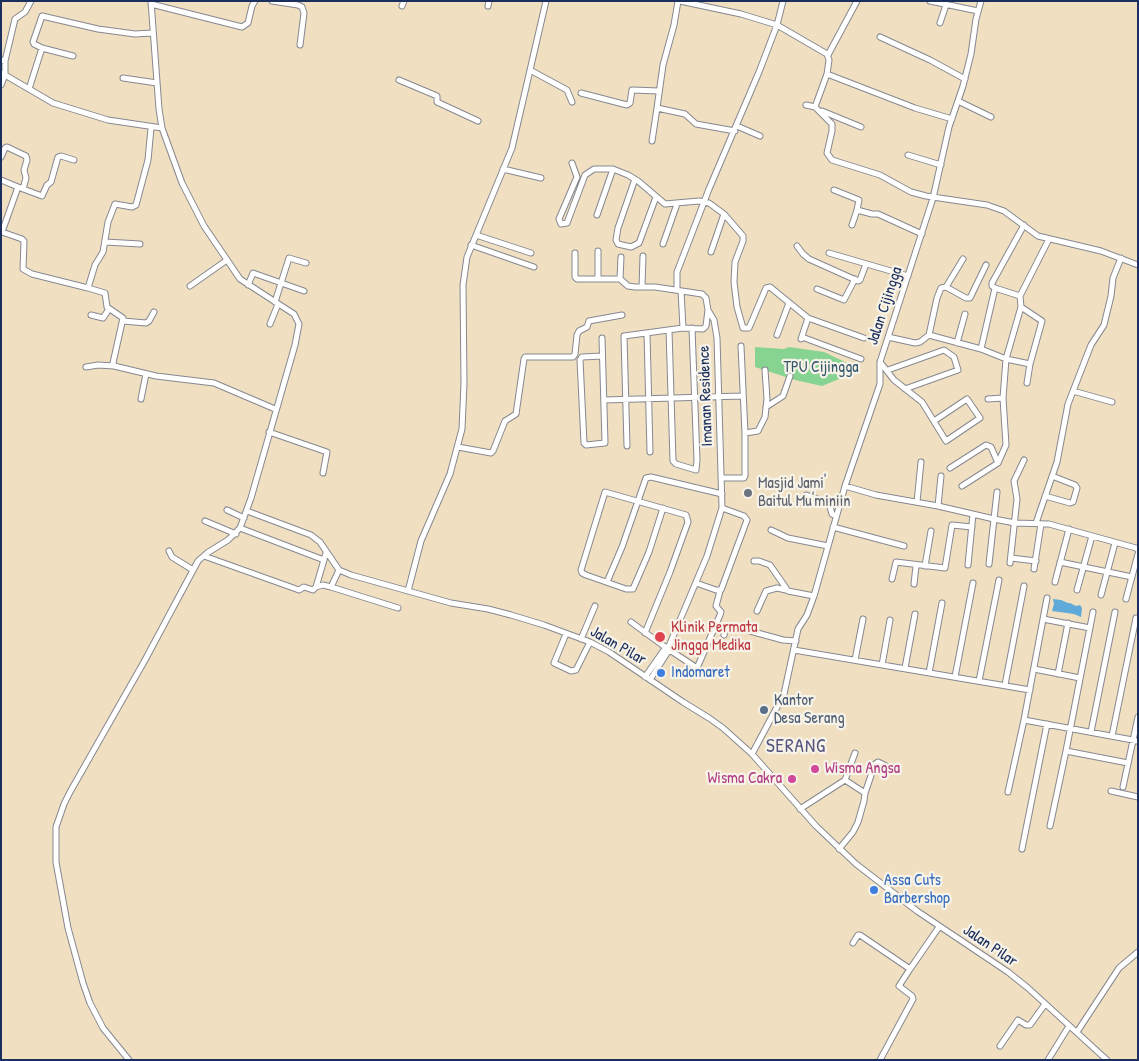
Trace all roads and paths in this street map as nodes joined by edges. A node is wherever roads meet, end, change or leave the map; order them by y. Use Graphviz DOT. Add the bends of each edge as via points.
graph roads {
  1 [pos="31,1"];
  2 [pos="256,1"];
  3 [pos="272,1"];
  4 [pos="546,1"];
  5 [pos="679,1"];
  6 [pos="783,1"];
  7 [pos="857,1"];
  8 [pos="930,1"];
  9 [pos="981,1"];
  10 [pos="151,3"];
  11 [pos="946,5"];
  12 [pos="978,11"];
  13 [pos="940,23"];
  14 [pos="776,25"];
  15 [pos="152,33"];
  16 [pos="880,36"];
  17 [pos="300,45"];
  18 [pos="42,48"];
  19 [pos="828,55"];
  20 [pos="73,56"];
  21 [pos="3,60"];
  22 [pos="530,70"];
  23 [pos="3,74"];
  24 [pos="827,74"];
  25 [pos="123,78"];
  26 [pos="964,79"];
  27 [pos="398,80"];
  28 [pos="156,83"];
  29 [pos="1,85"];
  30 [pos="29,89"];
  31 [pos="659,90"];
  32 [pos="581,93"];
  33 [pos="958,101"];
  34 [pos="572,102"];
  35 [pos="806,104"];
  36 [pos="657,108"];
  37 [pos="817,109"];
  38 [pos="991,117"];
  39 [pos="952,118"];
  40 [pos="478,121"];
  41 [pos="861,127"];
  42 [pos="151,128"];
  43 [pos="162,128"];
  44 [pos="736,128"];
  45 [pos="760,136"];
  46 [pos="652,141"];
  47 [pos="908,156"];
  48 [pos="1,157"];
  49 [pos="74,160"];
  50 [pos="572,164"];
  51 [pos="941,166"];
  52 [pos="503,169"];
  53 [pos="613,170"];
  54 [pos="576,173"];
  55 [pos="586,174"];
  56 [pos="541,178"];
  57 [pos="635,179"];
  58 [pos="1,180"];
  59 [pos="20,188"];
  60 [pos="834,190"];
  61 [pos="656,197"];
  62 [pos="933,198"];
  63 [pos="704,201"];
  64 [pos="677,204"];
  65 [pos="857,210"];
  66 [pos="724,214"];
  67 [pos="597,215"];
  68 [pos="852,225"];
  69 [pos="1024,225"];
  70 [pos="2,232"];
  71 [pos="922,234"];
  72 [pos="476,235"];
  73 [pos="1049,239"];
  74 [pos="105,242"];
  75 [pos="140,244"];
  76 [pos="662,244"];
  77 [pos="472,246"];
  78 [pos="798,246"];
  79 [pos="598,251"];
  80 [pos="711,252"];
  81 [pos="531,253"];
  82 [pos="575,253"];
  83 [pos="829,253"];
  84 [pos="643,256"];
  85 [pos="620,257"];
  86 [pos="1122,258"];
  87 [pos="962,259"];
  88 [pos="227,260"];
  89 [pos="306,263"];
  90 [pos="866,264"];
  91 [pos="986,265"];
  92 [pos="1138,266"];
  93 [pos="534,267"];
  94 [pos="908,276"];
  95 [pos="598,279"];
  96 [pos="620,279"];
  97 [pos="855,280"];
  98 [pos="281,282"];
  99 [pos="248,285"];
  100 [pos="190,286"];
  101 [pos="642,287"];
  102 [pos="946,287"];
  103 [pos="88,288"];
  104 [pos="995,288"];
  105 [pos="817,289"];
  106 [pos="679,290"];
  107 [pos="304,291"];
  108 [pos="1020,296"];
  109 [pos="276,303"];
  110 [pos="789,303"];
  111 [pos="1021,308"];
  112 [pos="109,310"];
  113 [pos="708,310"];
  114 [pos="154,312"];
  115 [pos="622,314"];
  116 [pos="965,314"];
  117 [pos="91,315"];
  118 [pos="808,318"];
  119 [pos="123,321"];
  120 [pos="270,324"];
  121 [pos="682,328"];
  122 [pos="692,328"];
  123 [pos="668,330"];
  124 [pos="647,333"];
  125 [pos="777,335"];
  126 [pos="929,335"];
  127 [pos="888,337"];
  128 [pos="602,338"];
  129 [pos="864,338"];
  130 [pos="957,343"];
  131 [pos="741,346"];
  132 [pos="980,349"];
  133 [pos="602,356"];
  134 [pos="862,359"];
  135 [pos="1006,359"];
  136 [pos="880,362"];
  137 [pos="1030,364"];
  138 [pos="114,366"];
  139 [pos="86,367"];
  140 [pos="765,370"];
  141 [pos="888,370"];
  142 [pos="146,374"];
  143 [pos="790,376"];
  144 [pos="1027,382"];
  145 [pos="905,388"];
  146 [pos="1073,391"];
  147 [pos="742,396"];
  148 [pos="695,397"];
  149 [pos="719,397"];
  150 [pos="671,398"];
  151 [pos="1002,398"];
  152 [pos="141,399"];
  153 [pos="625,399"];
  154 [pos="648,399"];
  155 [pos="988,399"];
  156 [pos="604,400"];
  157 [pos="1112,402"];
  158 [pos="766,407"];
  159 [pos="275,409"];
  160 [pos="934,421"];
  161 [pos="269,432"];
  162 [pos="745,433"];
  163 [pos="627,446"];
  164 [pos="458,447"];
  165 [pos="650,452"];
  166 [pos="1024,460"];
  167 [pos="921,462"];
  168 [pos="998,463"];
  169 [pos="950,468"];
  170 [pos="323,473"];
  171 [pos="941,476"];
  172 [pos="1052,476"];
  173 [pos="721,478"];
  174 [pos="845,486"];
  175 [pos="962,486"];
  176 [pos="997,492"];
  177 [pos="722,494"];
  178 [pos="806,495"];
  179 [pos="1045,496"];
  180 [pos="638,500"];
  181 [pos="917,502"];
  182 [pos="938,506"];
  183 [pos="662,508"];
  184 [pos="722,508"];
  185 [pos="227,510"];
  186 [pos="247,511"];
  187 [pos="973,514"];
  188 [pos="836,516"];
  189 [pos="244,518"];
  190 [pos="994,519"];
  191 [pos="205,521"];
  192 [pos="1015,523"];
  193 [pos="1038,523"];
  194 [pos="833,527"];
  195 [pos="972,527"];
  196 [pos="240,528"];
  197 [pos="1069,529"];
  198 [pos="771,530"];
  199 [pos="931,531"];
  200 [pos="236,534"];
  201 [pos="1092,536"];
  202 [pos="1115,543"];
  203 [pos="828,546"];
  204 [pos="904,546"];
  205 [pos="169,551"];
  206 [pos="1138,552"];
  207 [pos="326,553"];
  208 [pos="204,556"];
  209 [pos="324,560"];
  210 [pos="754,561"];
  211 [pos="1036,561"];
  212 [pos="1060,562"];
  213 [pos="989,564"];
  214 [pos="968,565"];
  215 [pos="916,566"];
  216 [pos="925,566"];
  217 [pos="1083,568"];
  218 [pos="1034,569"];
  219 [pos="193,570"];
  220 [pos="339,570"];
  221 [pos="1108,573"];
  222 [pos="1132,577"];
  223 [pos="892,579"];
  224 [pos="999,580"];
  225 [pos="607,582"];
  226 [pos="1054,582"];
  227 [pos="696,583"];
  228 [pos="973,583"];
  229 [pos="914,584"];
  230 [pos="331,586"];
  231 [pos="1024,586"];
  232 [pos="316,587"];
  233 [pos="786,590"];
  234 [pos="1077,590"];
  235 [pos="408,591"];
  236 [pos="720,591"];
  237 [pos="1101,595"];
  238 [pos="814,596"];
  239 [pos="1047,598"];
  240 [pos="1126,600"];
  241 [pos="942,604"];
  242 [pos="595,606"];
  243 [pos="398,608"];
  244 [pos="756,611"];
  245 [pos="1093,612"];
  246 [pos="1115,612"];
  247 [pos="914,614"];
  248 [pos="1136,618"];
  249 [pos="863,619"];
  250 [pos="1043,619"];
  251 [pos="890,620"];
  252 [pos="631,622"];
  253 [pos="1068,624"];
  254 [pos="1090,628"];
  255 [pos="645,633"];
  256 [pos="566,634"];
  257 [pos="724,635"];
  258 [pos="581,639"];
  259 [pos="796,641"];
  260 [pos="590,642"];
  261 [pos="668,648"];
  262 [pos="794,650"];
  263 [pos="855,660"];
  264 [pos="882,664"];
  265 [pos="905,668"];
  266 [pos="1034,669"];
  267 [pos="929,672"];
  268 [pos="1058,674"];
  269 [pos="955,677"];
  270 [pos="648,678"];
  271 [pos="1080,678"];
  272 [pos="979,681"];
  273 [pos="1005,685"];
  274 [pos="1030,690"];
  275 [pos="1138,717"];
  276 [pos="1024,720"];
  277 [pos="1047,724"];
  278 [pos="1070,728"];
  279 [pos="1092,732"];
  280 [pos="1112,736"];
  281 [pos="1135,741"];
  282 [pos="1066,751"];
  283 [pos="855,753"];
  284 [pos="752,754"];
  285 [pos="1128,763"];
  286 [pos="888,767"];
  287 [pos="845,780"];
  288 [pos="1123,787"];
  289 [pos="1111,791"];
  290 [pos="865,792"];
  291 [pos="1008,792"];
  292 [pos="1138,797"];
  293 [pos="800,809"];
  294 [pos="1050,826"];
  295 [pos="839,848"];
  296 [pos="1022,849"];
  297 [pos="939,927"];
  298 [pos="853,942"];
  299 [pos="1138,952"];
  300 [pos="910,968"];
  301 [pos="1045,1004"];
  302 [pos="1069,1026"];
  303 [pos="1078,1032"];
  304 [pos="1000,1046"];
  305 [pos="129,1060"];
  306 [pos="880,1060"];
  307 [pos="1048,1060"];
  308 [pos="1106,1060"];
  1 -- 21 [label="street" via="25,12 15,19"];
  2 -- 10 [label="street" via="248,22 242,27"];
  3 -- 17 [label="street" via="302,7"];
  4 -- 22 [label="street"];
  5 -- 14 [label="street"];
  5 -- 31 [label="street"];
  6 -- 14 [label="street"];
  7 -- 19 [label="street"];
  8 -- 11 [label="street"];
  9 -- 12 [label="street, Jalan Cijingga"];
  10 -- 15 [label="street"];
  11 -- 12 [label="street"];
  11 -- 13 [label="street"];
  12 -- 26 [label="street, Jalan Cijingga"];
  14 -- 19 [label="street"];
  14 -- 44 [label="street"];
  15 -- 18 [label="street" via="98,30 42,16 33,42"];
  15 -- 28 [label="street"];
  16 -- 26 [label="street"];
  18 -- 20 [label="street"];
  18 -- 30 [label="street"];
  19 -- 24 [label="street"];
  21 -- 23 [label="street"];
  22 -- 34 [label="street" via="567,90"];
  22 -- 52 [label="street" via="512,148"];
  23 -- 29 [label="street"];
  23 -- 30 [label="street"];
  24 -- 37 [label="street"];
  24 -- 39 [label="street" via="915,108"];
  25 -- 28 [label="street"];
  26 -- 33 [label="street, Jalan Cijingga"];
  27 -- 40 [label="street" via="437,96 436,102"];
  28 -- 43 [label="street"];
  30 -- 42 [label="street" via="53,103 108,120"];
  31 -- 32 [label="street" via="632,90 627,105"];
  31 -- 36 [label="street"];
  33 -- 38 [label="street"];
  33 -- 39 [label="street, Jalan Cijingga"];
  35 -- 37 [label="street"];
  36 -- 44 [label="street" via="685,114 696,124"];
  36 -- 46 [label="street"];
  37 -- 41 [label="street"];
  37 -- 62 [label="street" via="831,122 827,153 830,159 880,175 911,192"];
  39 -- 51 [label="street, Jalan Cijingga"];
  42 -- 43 [label="street"];
  42 -- 74 [label="street" via="148,160 136,205 115,204"];
  43 -- 88 [label="street" via="190,198"];
  44 -- 45 [label="street"];
  44 -- 63 [label="street"];
  47 -- 51 [label="street"];
  48 -- 59 [label="street" via="7,147 26,155 26,178"];
  49 -- 59 [label="street" via="58,157 51,182 42,196"];
  50 -- 54 [label="street"];
  51 -- 62 [label="street, Jalan Cijingga"];
  52 -- 56 [label="street"];
  52 -- 72 [label="street"];
  53 -- 55 [label="street" via="594,169"];
  53 -- 57 [label="street"];
  53 -- 67 [label="street"];
  54 -- 55 [label="street"];
  54 -- 55 [label="street" via="559,219 561,224 567,223"];
  57 -- 61 [label="street"];
  57 -- 61 [label="street" via="617,232 618,244 631,247 639,243"];
  58 -- 59 [label="street"];
  59 -- 70 [label="street"];
  60 -- 65 [label="street" via="859,200"];
  61 -- 64 [label="street" via="665,204"];
  62 -- 69 [label="street" via="987,205 1004,211"];
  62 -- 71 [label="street, Jalan Cijingga"];
  63 -- 64 [label="street"];
  63 -- 66 [label="street"];
  63 -- 106 [label="street" via="677,272"];
  64 -- 76 [label="street"];
  65 -- 68 [label="street"];
  65 -- 71 [label="street" via="878,214"];
  66 -- 80 [label="street"];
  66 -- 110 [label="street" via="743,236 735,262 734,282 743,328 749,328 768,287 774,288"];
  69 -- 73 [label="street" via="1038,236"];
  69 -- 104 [label="street" via="992,282"];
  70 -- 103 [label="street" via="24,241 22,267 25,271"];
  71 -- 94 [label="street, Jalan Cijingga"];
  72 -- 77 [label="street"];
  72 -- 81 [label="street"];
  73 -- 86 [label="street"];
  73 -- 108 [label="street"];
  74 -- 75 [label="street"];
  74 -- 103 [label="street"];
  77 -- 93 [label="street"];
  77 -- 164 [label="street" via="463,285 464,406"];
  78 -- 97 [label="street" via="809,259"];
  79 -- 95 [label="street"];
  82 -- 95 [label="street, Imanan Residence" via="575,277"];
  83 -- 90 [label="street"];
  84 -- 101 [label="street"];
  85 -- 96 [label="street"];
  86 -- 92 [label="street"];
  86 -- 146 [label="street" via="1113,278 1104,325 1091,345"];
  87 -- 102 [label="street"];
  88 -- 99 [label="street"];
  88 -- 100 [label="street"];
  89 -- 98 [label="street" via="290,258"];
  90 -- 94 [label="street"];
  90 -- 97 [label="street" via="860,280"];
  91 -- 102 [label="street" via="970,298"];
  94 -- 127 [label="street, Jalan Cijingga"];
  95 -- 96 [label="street, Imanan Residence"];
  96 -- 101 [label="street, Imanan Residence" via="628,286"];
  97 -- 105 [label="street" via="844,300"];
  98 -- 99 [label="street" via="253,273"];
  98 -- 107 [label="street"];
  98 -- 109 [label="street"];
  99 -- 109 [label="street"];
  101 -- 106 [label="street, Imanan Residence"];
  102 -- 126 [label="street" via="939,291"];
  103 -- 112 [label="street" via="105,293"];
  104 -- 108 [label="street"];
  104 -- 132 [label="street"];
  106 -- 113 [label="street, Imanan Residence" via="704,295"];
  106 -- 121 [label="street"];
  108 -- 111 [label="street"];
  109 -- 120 [label="street"];
  109 -- 159 [label="street" via="294,314 299,324"];
  110 -- 118 [label="street"];
  110 -- 125 [label="street"];
  111 -- 135 [label="street"];
  111 -- 137 [label="street" via="1042,321"];
  112 -- 117 [label="street" via="103,318"];
  112 -- 119 [label="street"];
  113 -- 122 [label="street" via="705,328"];
  113 -- 149 [label="street, Imanan Residence" via="714,320 717,338"];
  114 -- 119 [label="street" via="146,323"];
  115 -- 164 [label="street" via="589,320 587,327 577,335 573,356 526,356 516,414 505,421 494,451"];
  116 -- 130 [label="street"];
  118 -- 129 [label="street"];
  118 -- 134 [label="street" via="801,338"];
  119 -- 138 [label="street"];
  121 -- 122 [label="street"];
  121 -- 123 [label="street"];
  122 -- 148 [label="street"];
  123 -- 124 [label="street"];
  123 -- 150 [label="street"];
  124 -- 153 [label="street" via="623,338"];
  124 -- 154 [label="street"];
  126 -- 127 [label="street" via="915,343"];
  126 -- 130 [label="street"];
  127 -- 136 [label="street, Jalan Cijingga"];
  128 -- 133 [label="street"];
  130 -- 132 [label="street"];
  131 -- 147 [label="street"];
  132 -- 135 [label="street"];
  133 -- 156 [label="street"];
  133 -- 156 [label="street" via="582,357 580,360 586,445 605,443"];
  135 -- 137 [label="street"];
  135 -- 151 [label="street"];
  136 -- 141 [label="street"];
  136 -- 174 [label="street, Jalan Cijingga" via="880,384"];
  137 -- 144 [label="street"];
  138 -- 139 [label="street"];
  138 -- 142 [label="street"];
  140 -- 158 [label="street"];
  141 -- 145 [label="street" via="894,380"];
  141 -- 145 [label="street" via="944,350 954,358 958,370"];
  142 -- 152 [label="street"];
  142 -- 159 [label="street" via="214,382"];
  143 -- 158 [label="street" via="784,396"];
  145 -- 160 [label="street" via="922,402"];
  146 -- 157 [label="street"];
  146 -- 172 [label="street"];
  147 -- 149 [label="street"];
  147 -- 162 [label="street"];
  148 -- 149 [label="street"];
  148 -- 150 [label="street"];
  148 -- 150 [label="street" via="696,470 673,461"];
  149 -- 173 [label="street, Imanan Residence"];
  150 -- 154 [label="street"];
  151 -- 155 [label="street"];
  151 -- 168 [label="street" via="1007,442"];
  153 -- 154 [label="street"];
  153 -- 156 [label="street"];
  153 -- 163 [label="street"];
  154 -- 165 [label="street"];
  158 -- 162 [label="street" via="760,429"];
  159 -- 161 [label="street"];
  160 -- 160 [label="street" via="946,441 980,418 967,399"];
  161 -- 170 [label="street" via="327,452"];
  161 -- 186 [label="street"];
  162 -- 173 [label="street" via="744,477"];
  164 -- 235 [label="street" via="422,541"];
  166 -- 192 [label="street" via="1014,481 1017,499"];
  167 -- 181 [label="street"];
  168 -- 169 [label="street" via="991,447 986,445"];
  168 -- 175 [label="street"];
  171 -- 182 [label="street"];
  172 -- 179 [label="street"];
  172 -- 179 [label="street" via="1075,485 1073,502"];
  173 -- 177 [label="street, Imanan Residence"];
  174 -- 181 [label="street"];
  174 -- 188 [label="street, Jalan Cijingga"];
  176 -- 190 [label="street"];
  177 -- 180 [label="street" via="649,477"];
  177 -- 184 [label="street, Imanan Residence"];
  178 -- 188 [label="street" via="829,503 832,514"];
  179 -- 193 [label="street"];
  180 -- 183 [label="street"];
  180 -- 225 [label="street"];
  180 -- 225 [label="street" via="607,492 603,494 581,570"];
  181 -- 182 [label="street"];
  182 -- 187 [label="street"];
  183 -- 225 [label="street" via="649,552 633,588 626,589"];
  183 -- 255 [label="street" via="686,515 688,522"];
  184 -- 227 [label="street, Imanan Residence"];
  184 -- 236 [label="street" via="747,518"];
  185 -- 189 [label="street"];
  186 -- 189 [label="street"];
  186 -- 207 [label="street" via="311,535"];
  187 -- 190 [label="street"];
  187 -- 195 [label="street"];
  188 -- 194 [label="street, Jalan Cijingga"];
  189 -- 196 [label="street"];
  190 -- 192 [label="street"];
  190 -- 213 [label="street"];
  191 -- 200 [label="street"];
  192 -- 193 [label="street"];
  192 -- 211 [label="street" via="1010,561"];
  193 -- 197 [label="street"];
  193 -- 211 [label="street"];
  194 -- 203 [label="street, Jalan Cijingga"];
  194 -- 204 [label="street"];
  195 -- 214 [label="street"];
  195 -- 216 [label="street" via="952,525 945,568"];
  196 -- 200 [label="street"];
  196 -- 209 [label="street"];
  197 -- 201 [label="street"];
  197 -- 212 [label="street"];
  198 -- 203 [label="street" via="788,538"];
  199 -- 216 [label="street"];
  200 -- 208 [label="street"];
  201 -- 202 [label="street"];
  201 -- 217 [label="street"];
  202 -- 206 [label="street" via="1136,548"];
  202 -- 221 [label="street"];
  203 -- 238 [label="street, Jalan Cijingga"];
  205 -- 219 [label="street"];
  206 -- 222 [label="street"];
  207 -- 209 [label="street"];
  207 -- 220 [label="street"];
  208 -- 219 [label="street"];
  208 -- 232 [label="street" via="299,590"];
  209 -- 232 [label="street"];
  210 -- 233 [label="street" via="770,565"];
  211 -- 218 [label="street"];
  212 -- 217 [label="street"];
  212 -- 226 [label="street"];
  215 -- 216 [label="street"];
  215 -- 223 [label="street" via="896,562"];
  215 -- 229 [label="street"];
  217 -- 221 [label="street"];
  217 -- 234 [label="street"];
  219 -- 305 [label="street" via="70,792 56,827 56,862 68,928 83,983 103,1028"];
  220 -- 230 [label="street"];
  220 -- 235 [label="street, Jalan Pilar"];
  221 -- 222 [label="street"];
  221 -- 237 [label="street"];
  222 -- 240 [label="street"];
  224 -- 272 [label="street"];
  227 -- 236 [label="street"];
  227 -- 261 [label="street, Imanan Residence"];
  228 -- 269 [label="street"];
  230 -- 232 [label="street"];
  230 -- 243 [label="street"];
  231 -- 273 [label="street"];
  233 -- 238 [label="street"];
  233 -- 244 [label="street" via="766,591"];
  235 -- 256 [label="street, Jalan Pilar" via="511,615"];
  236 -- 261 [label="street" via="716,606 720,615 697,667"];
  238 -- 259 [label="street, Jalan Cijingga" via="808,615 798,629"];
  239 -- 250 [label="street"];
  241 -- 267 [label="street"];
  242 -- 258 [label="street"];
  245 -- 254 [label="street"];
  246 -- 279 [label="street"];
  247 -- 265 [label="street"];
  248 -- 280 [label="street"];
  249 -- 263 [label="street"];
  250 -- 253 [label="street"];
  250 -- 266 [label="street"];
  251 -- 264 [label="street"];
  252 -- 255 [label="street"];
  253 -- 254 [label="street"];
  253 -- 268 [label="street"];
  254 -- 271 [label="street"];
  255 -- 261 [label="street"];
  256 -- 258 [label="street, Jalan Pilar"];
  256 -- 260 [label="street" via="554,663 571,671 576,670"];
  257 -- 259 [label="street" via="729,627"];
  258 -- 260 [label="street, Jalan Pilar"];
  259 -- 262 [label="street, Jalan Cijingga"];
  260 -- 270 [label="street, Jalan Pilar"];
  261 -- 270 [label="street, Imanan Residence"];
  262 -- 263 [label="street"];
  262 -- 284 [label="street, Jalan Cijingga" via="783,698"];
  263 -- 264 [label="street"];
  264 -- 265 [label="street"];
  265 -- 267 [label="street"];
  266 -- 268 [label="street"];
  266 -- 274 [label="street"];
  267 -- 269 [label="street"];
  268 -- 271 [label="street"];
  269 -- 272 [label="street"];
  270 -- 284 [label="street, Jalan Pilar" via="709,718"];
  271 -- 278 [label="street"];
  272 -- 273 [label="street"];
  273 -- 274 [label="street"];
  274 -- 276 [label="street"];
  275 -- 281 [label="street"];
  276 -- 277 [label="street"];
  276 -- 291 [label="street"];
  277 -- 278 [label="street"];
  277 -- 296 [label="street"];
  278 -- 279 [label="street"];
  278 -- 282 [label="street"];
  279 -- 280 [label="street"];
  280 -- 281 [label="street"];
  281 -- 285 [label="street"];
  282 -- 285 [label="street"];
  282 -- 294 [label="street"];
  283 -- 287 [label="street"];
  284 -- 293 [label="street, Jalan Pilar"];
  285 -- 288 [label="street"];
  286 -- 290 [label="street" via="875,763"];
  287 -- 290 [label="street"];
  287 -- 293 [label="street"];
  289 -- 292 [label="street"];
  290 -- 295 [label="street" via="858,822"];
  293 -- 295 [label="street, Jalan Pilar"];
  295 -- 297 [label="street, Jalan Pilar"];
  297 -- 300 [label="street"];
  297 -- 301 [label="street, Jalan Pilar" via="1008,972"];
  298 -- 300 [label="street" via="860,935"];
  299 -- 303 [label="street" via="1119,968"];
  300 -- 306 [label="street" via="899,986 913,999"];
  301 -- 302 [label="street, Jalan Pilar"];
  301 -- 304 [label="street" via="1030,1025 1018,1020"];
  302 -- 303 [label="street, Jalan Pilar"];
  302 -- 307 [label="street"];
  303 -- 308 [label="street, Jalan Pilar"];
}
